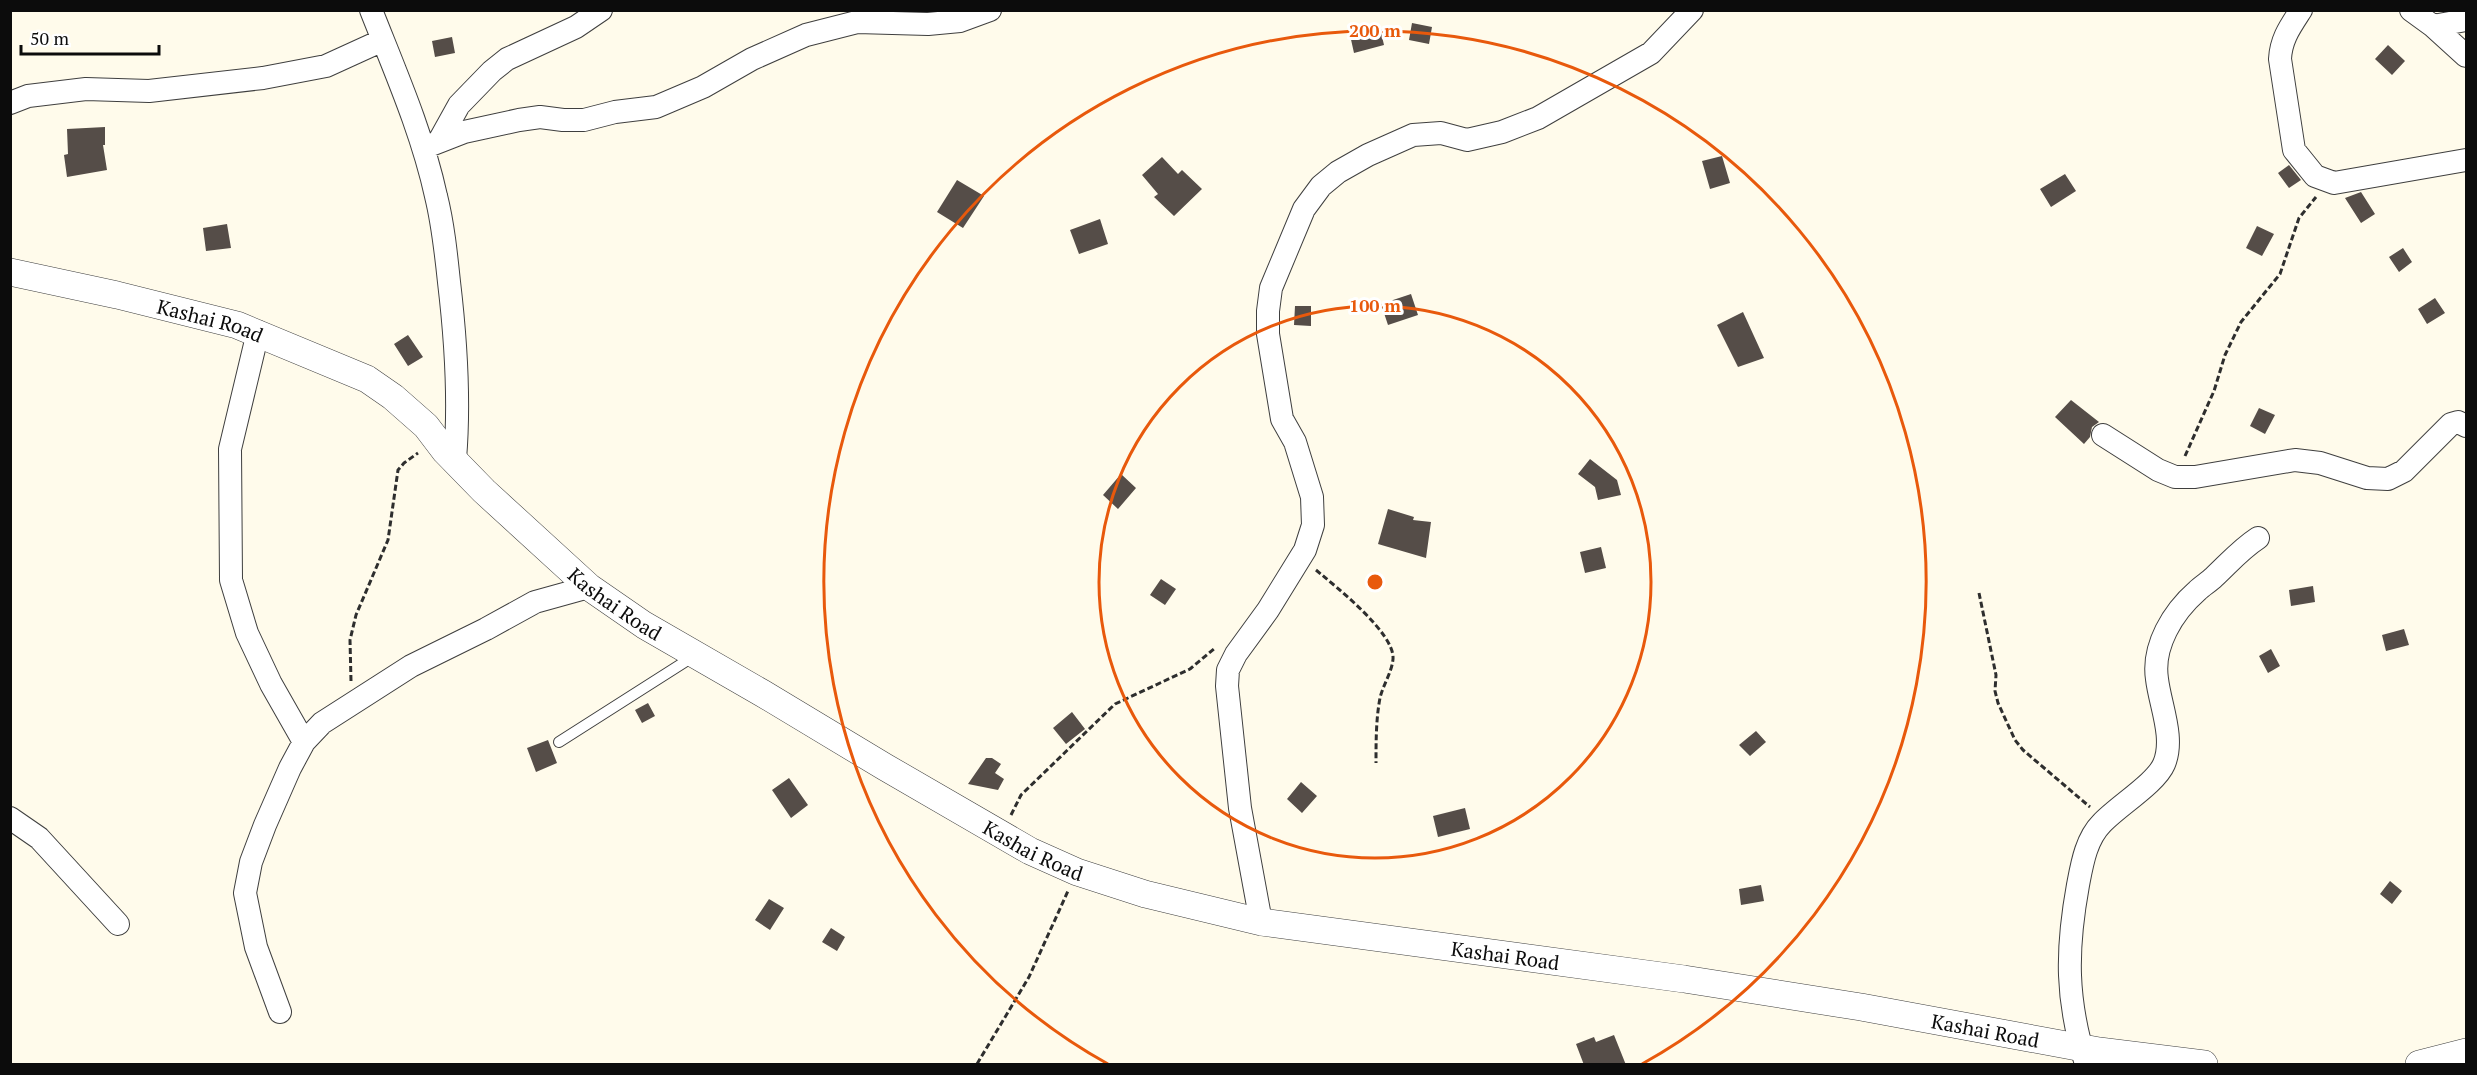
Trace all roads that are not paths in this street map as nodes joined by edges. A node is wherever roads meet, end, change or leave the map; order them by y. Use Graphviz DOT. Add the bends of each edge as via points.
graph roads {
  1 [pos="371,10"];
  2 [pos="601,10"];
  3 [pos="990,10"];
  4 [pos="1692,10"];
  5 [pos="2301,10"];
  6 [pos="2411,10"];
  7 [pos="2466,20"];
  8 [pos="2433,26"];
  9 [pos="383,40"];
  10 [pos="2466,56"];
  11 [pos="10,103"];
  12 [pos="431,145"];
  13 [pos="2466,160"];
  14 [pos="10,272"];
  15 [pos="258,332"];
  16 [pos="2466,426"];
  17 [pos="2103,435"];
  18 [pos="450,455"];
  19 [pos="2258,538"];
  20 [pos="589,587"];
  21 [pos="697,654"];
  22 [pos="304,742"];
  23 [pos="559,742"];
  24 [pos="10,819"];
  25 [pos="1261,922"];
  26 [pos="118,924"];
  27 [pos="280,1012"];
  28 [pos="2466,1052"];
  29 [pos="2083,1056"];
  30 [pos="2204,1065"];
  31 [pos="2419,1065"];
  1 -- 9 [label="street"];
  2 -- 12 [label="street" via="576,27 507,59 459,105"];
  3 -- 12 [label="street" via="960,21 928,24 857,22 784,44 656,107 584,120 519,120 464,132"];
  4 -- 25 [label="street" via="1651,53 1538,118 1467,140 1442,133 1413,135 1338,172 1321,186 1304,209 1271,288 1268,334 1282,419 1295,442 1312,497 1313,525 1300,557 1236,654 1228,670 1227,686 1240,808"];
  5 -- 13 [label="street" via="2280,46 2294,150 2315,176 2328,182 2365,179"];
  6 -- 8 [label="street"];
  7 -- 8 [label="street"];
  8 -- 10 [label="street"];
  9 -- 11 [label="street" via="326,66 262,78 149,91 86,89 28,96"];
  9 -- 12 [label="street"];
  12 -- 18 [label="street" via="454,332 458,420"];
  14 -- 15 [label="street, Kashai Road"];
  15 -- 18 [label="street, Kashai Road" via="367,379 426,426"];
  15 -- 22 [label="street" via="230,449 231,580 247,633"];
  16 -- 17 [label="street" via="2451,424 2404,471 2388,479 2367,478 2320,463 2295,460 2175,477"];
  18 -- 20 [label="street, Kashai Road" via="518,524"];
  19 -- 29 [label="street" via="2196,591 2165,633 2157,652 2156,676 2168,749 2164,765 2101,823 2084,858 2069,937 2071,1000"];
  20 -- 21 [label="street, Kashai Road" via="644,625"];
  20 -- 22 [label="street" via="535,602 411,666 322,723"];
  21 -- 23 [label="lane"];
  21 -- 25 [label="street, Kashai Road" via="1030,851 1077,872 1144,894"];
  22 -- 27 [label="street" via="265,825 245,892 256,947"];
  24 -- 26 [label="street" via="39,838"];
  25 -- 29 [label="street, Kashai Road" via="1861,1007"];
  28 -- 31 [label="street"];
  29 -- 30 [label="street, Kashai Road"];
}
